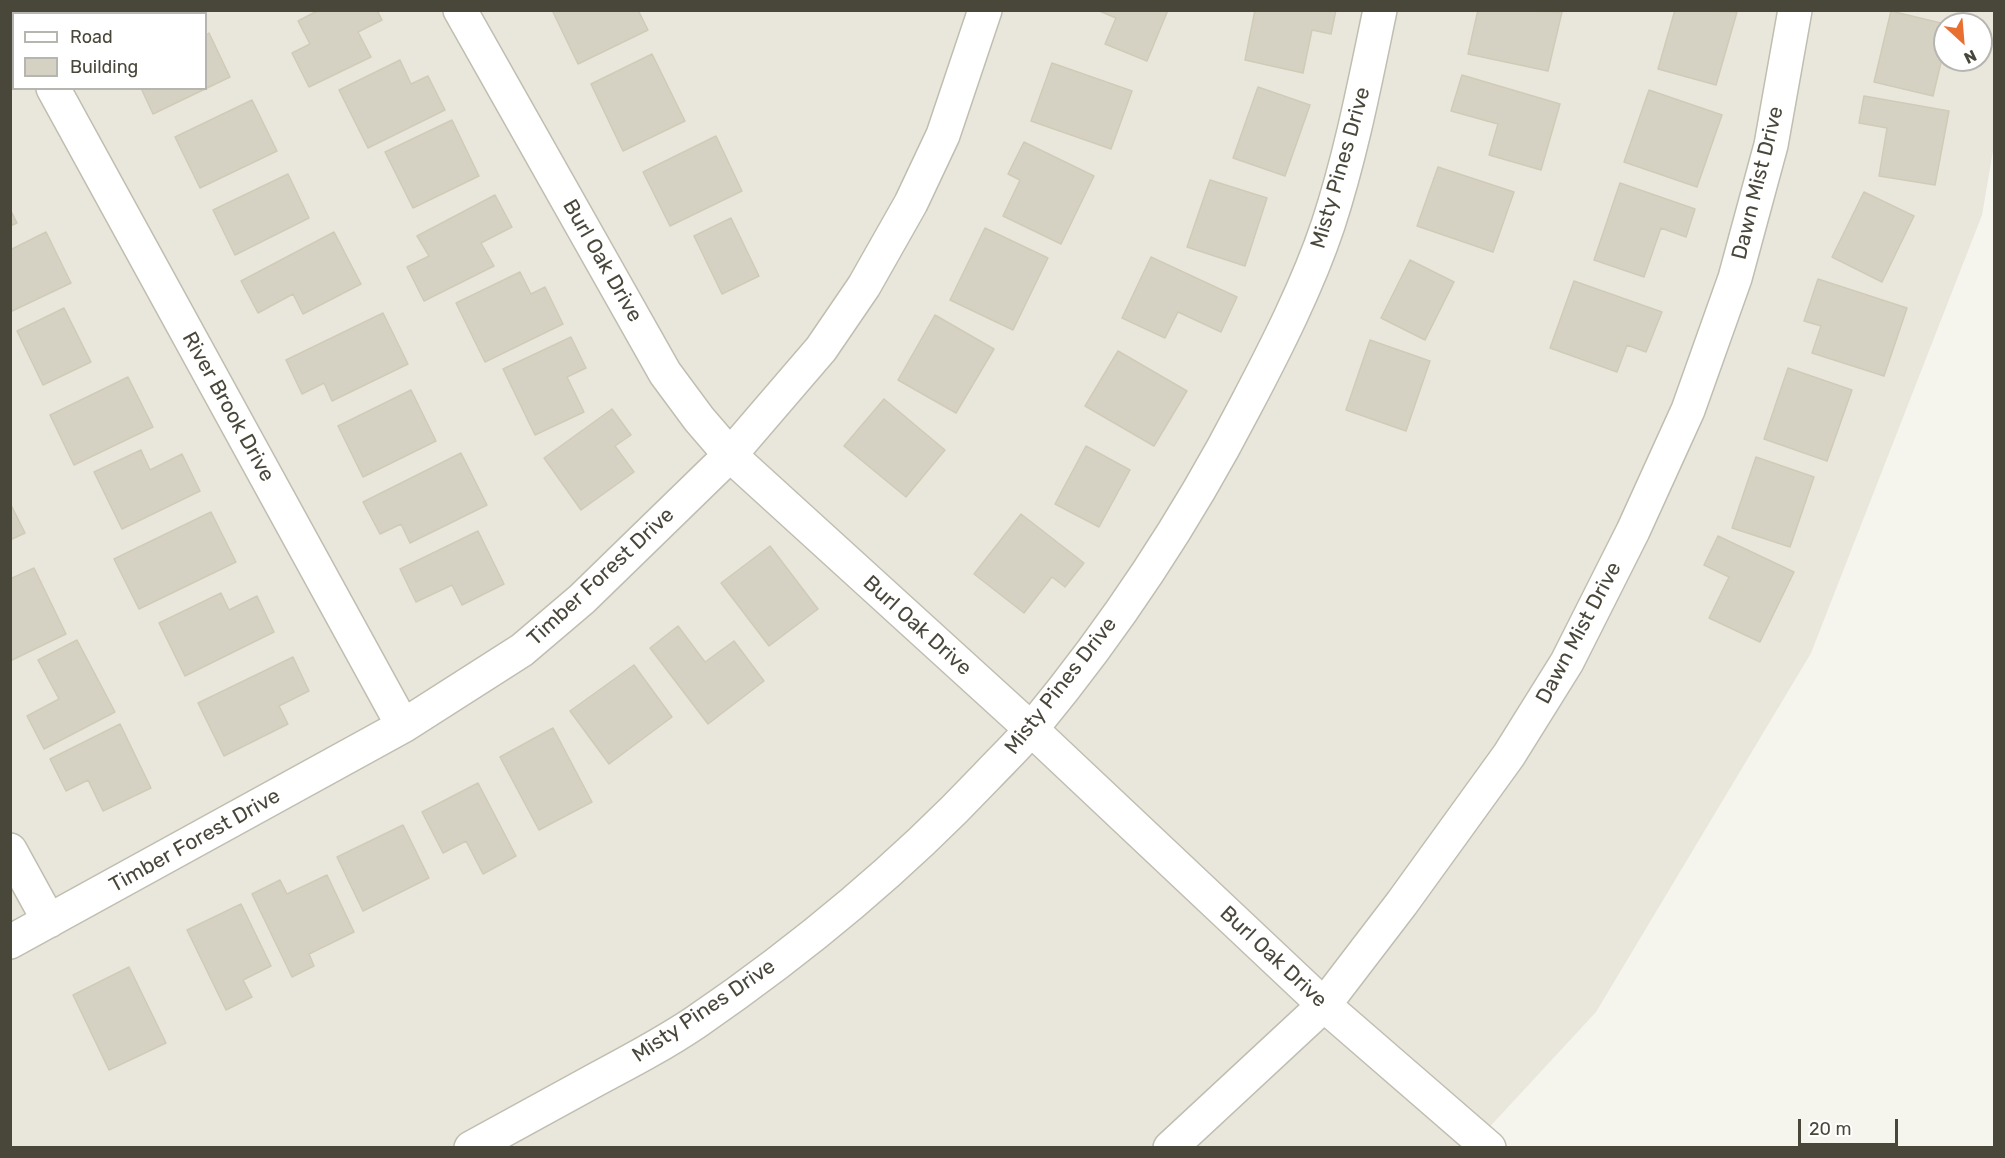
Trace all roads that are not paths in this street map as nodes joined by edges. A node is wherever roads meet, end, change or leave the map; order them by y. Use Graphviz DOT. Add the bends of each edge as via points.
graph roads {
  1 [pos="460,10"];
  2 [pos="985,10"];
  3 [pos="1380,10"];
  4 [pos="1795,10"];
  5 [pos="54,90"];
  6 [pos="730,455"];
  7 [pos="403,726"];
  8 [pos="1031,729"];
  9 [pos="10,850"];
  10 [pos="49,921"];
  11 [pos="10,942"];
  12 [pos="1324,1005"];
  13 [pos="471,1148"];
  14 [pos="1170,1148"];
  15 [pos="1489,1148"];
  1 -- 6 [label="street, Burl Oak Drive" via="665,373"];
  2 -- 6 [label="street, Timber Forest Drive" via="943,135 911,203 864,286 821,349"];
  3 -- 8 [label="street, Misty Pines Drive" via="1358,116 1328,225 1260,378 1212,471 1160,555"];
  4 -- 12 [label="street, Dawn Mist Drive" via="1771,145 1735,278 1688,410 1634,531 1567,662 1509,755"];
  5 -- 7 [label="street, River Brook Drive"];
  6 -- 7 [label="street, Timber Forest Drive" via="539,636"];
  6 -- 8 [label="street, Burl Oak Drive"];
  7 -- 10 [label="street, Timber Forest Drive"];
  8 -- 12 [label="street, Burl Oak Drive"];
  8 -- 13 [label="street, Misty Pines Drive" via="949,817 888,874 777,963 650,1050"];
  9 -- 10 [label="street"];
  10 -- 11 [label="street, Timber Forest Drive"];
  12 -- 14 [label="street, Dawn Mist Drive"];
  12 -- 15 [label="street, Burl Oak Drive"];
}
